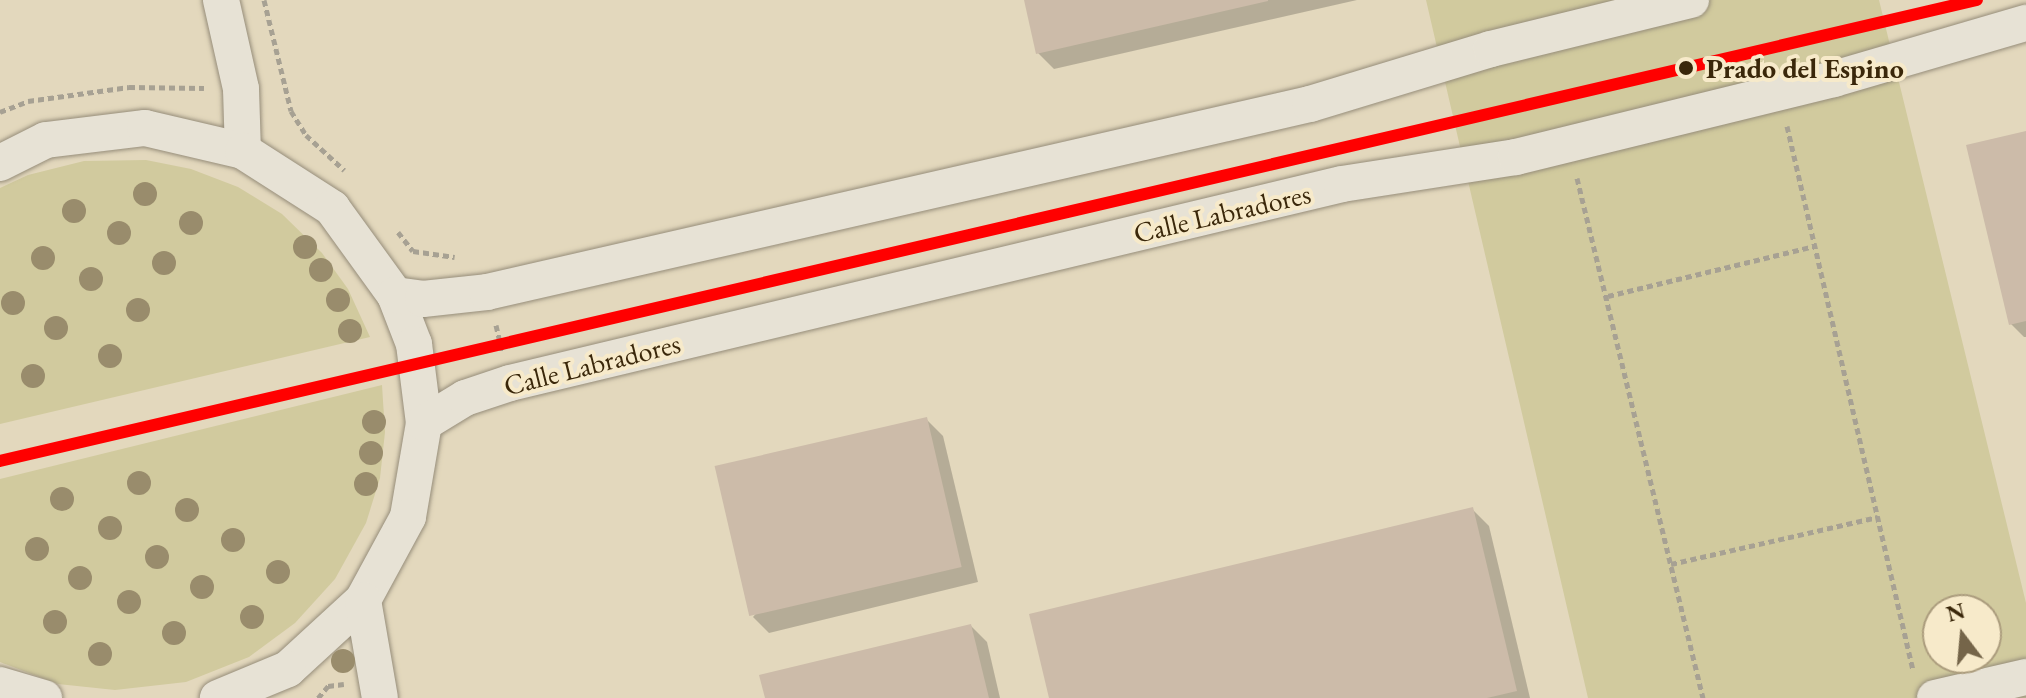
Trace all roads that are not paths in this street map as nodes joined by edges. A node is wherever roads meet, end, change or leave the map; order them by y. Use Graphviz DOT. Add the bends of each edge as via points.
graph roads {
  1 [pos="221,0"];
  2 [pos="1691,0"];
  3 [pos="2026,23"];
  4 [pos="243,151"];
  5 [pos="0,163"];
  6 [pos="395,295"];
  7 [pos="424,423"];
  8 [pos="363,600"];
  9 [pos="2026,677"];
  10 [pos="0,685"];
  11 [pos="1926,690"];
  12 [pos="44,698"];
  13 [pos="218,698"];
  14 [pos="380,698"];
  1 -- 4 [label="street" via="241,89"];
  2 -- 6 [label="street" via="1491,49 1310,104 487,292 423,299"];
  3 -- 7 [label="street, Calle Labradores" via="1834,79 1516,157 1342,184 510,383 465,398"];
  4 -- 5 [label="street" via="145,128 46,140"];
  4 -- 6 [label="street" via="332,208"];
  6 -- 7 [label="street" via="416,355"];
  7 -- 8 [label="street" via="408,517"];
  8 -- 13 [label="street" via="288,669"];
  8 -- 14 [label="street"];
  9 -- 11 [label="street"];
  10 -- 12 [label="street"];
}
